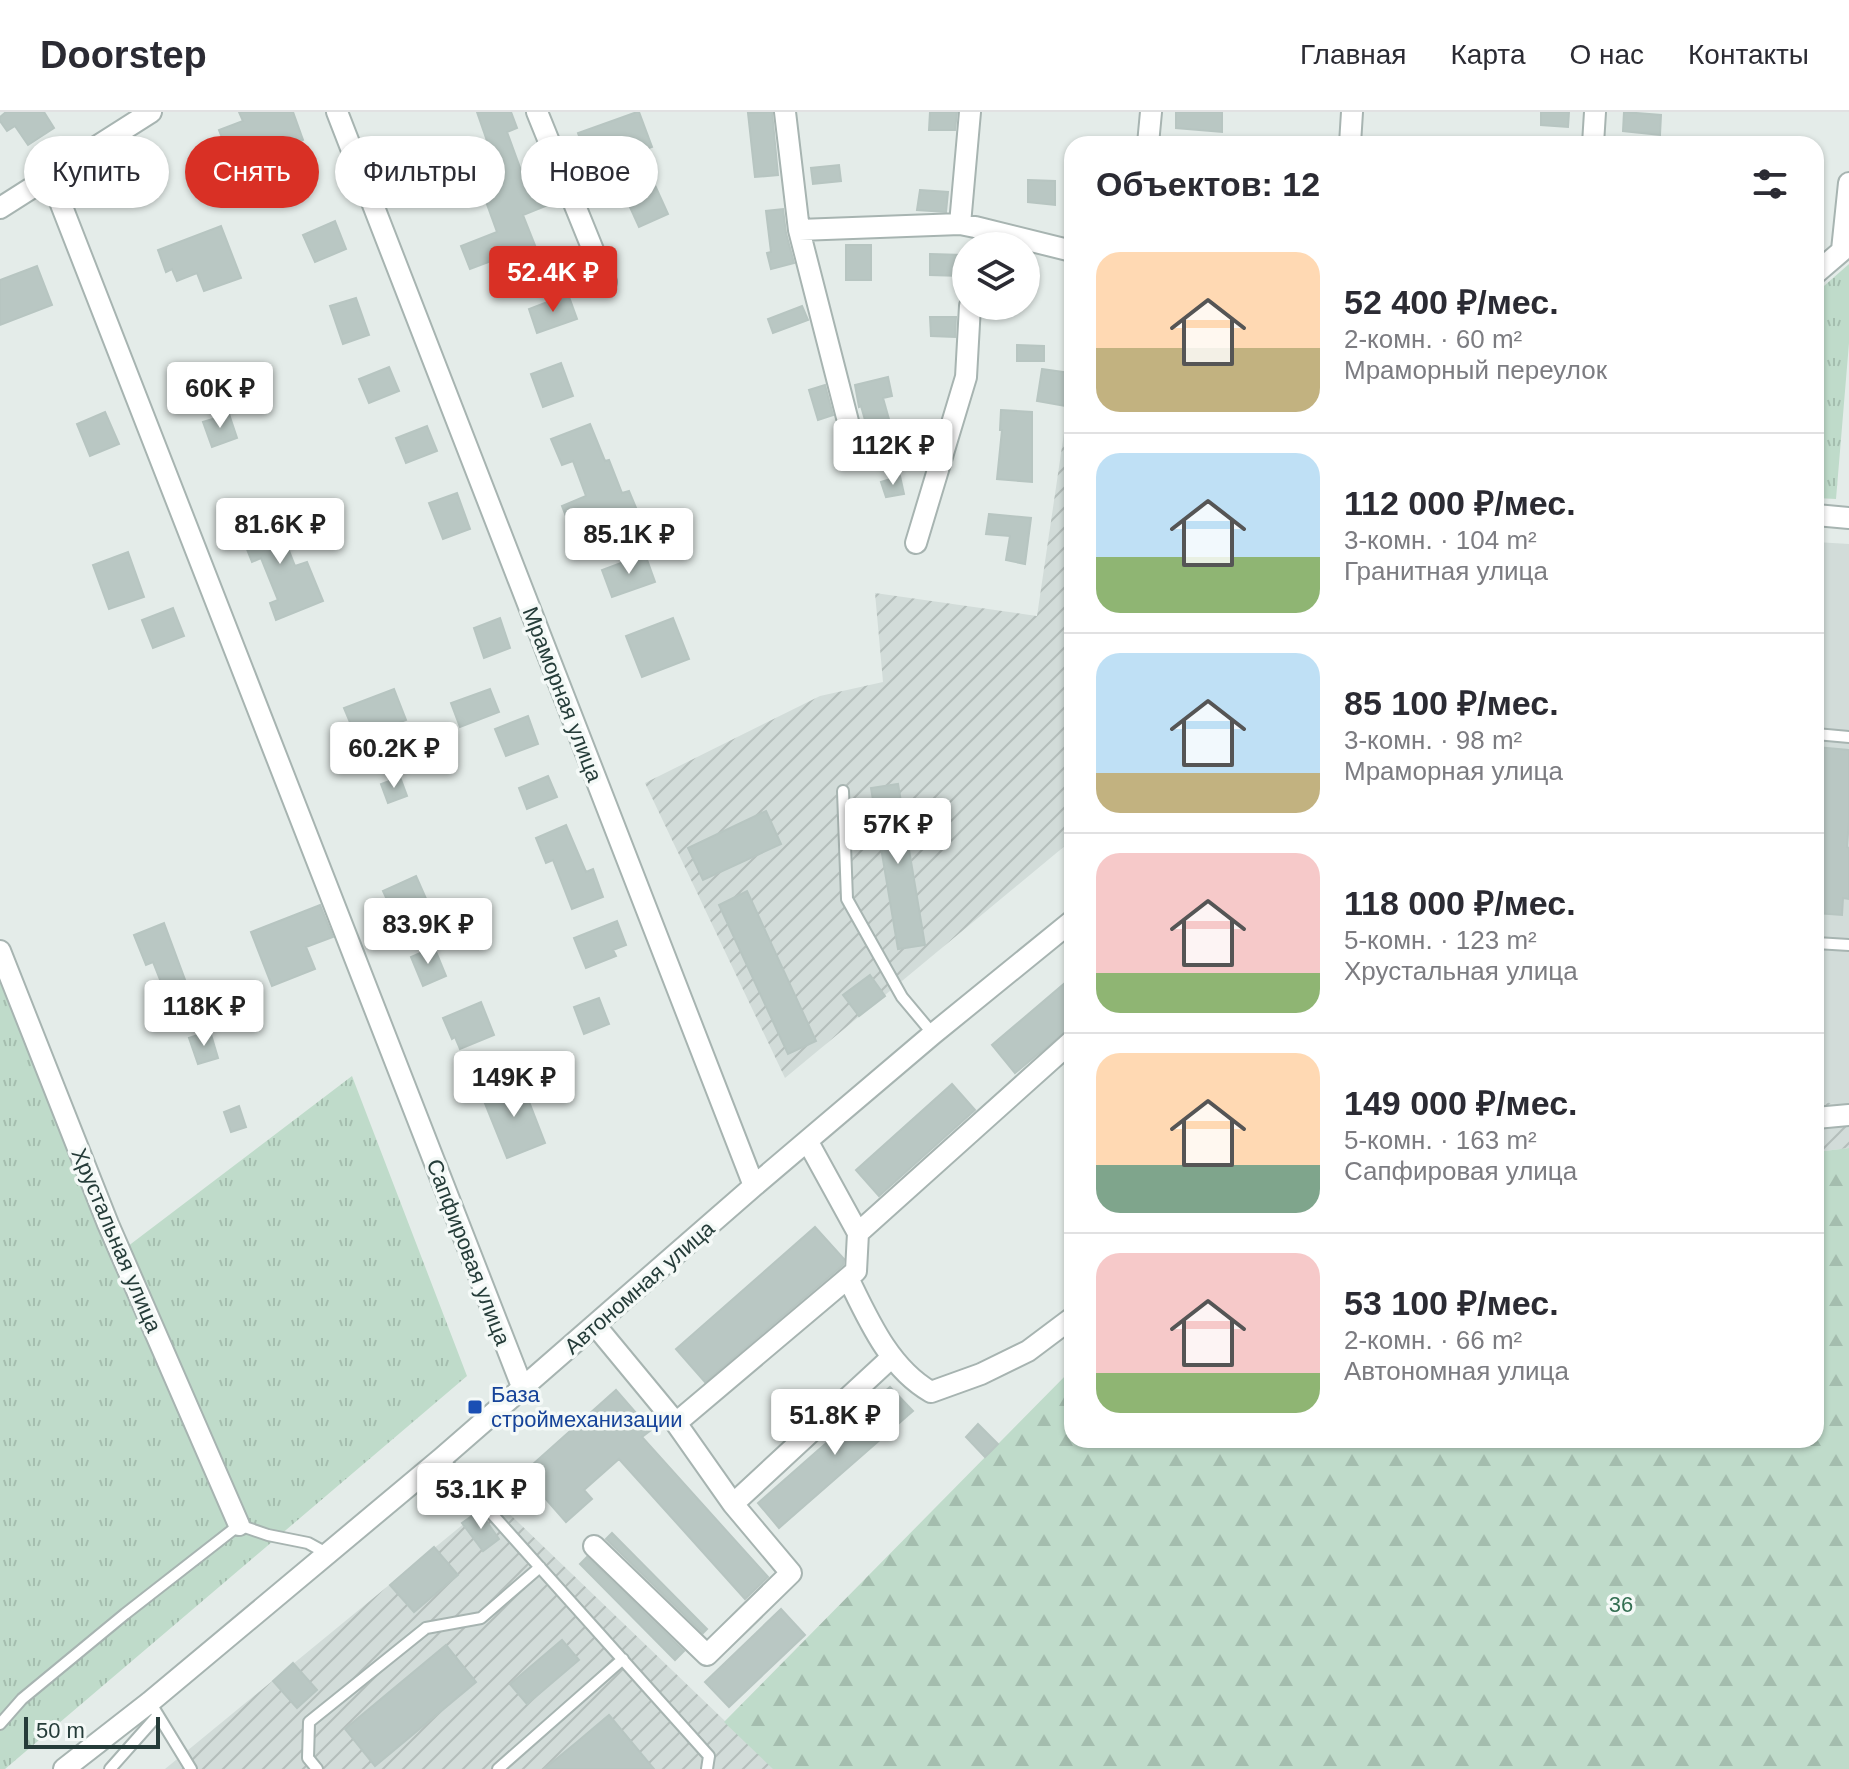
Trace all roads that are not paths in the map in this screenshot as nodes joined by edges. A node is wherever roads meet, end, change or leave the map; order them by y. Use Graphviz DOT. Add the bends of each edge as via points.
graph roads {
  1 [pos="151,112"];
  2 [pos="337,112"];
  3 [pos="537,112"];
  4 [pos="785,112"];
  5 [pos="970,112"];
  6 [pos="1151,112"];
  7 [pos="1352,112"];
  8 [pos="1595,112"];
  9 [pos="113,136"];
  10 [pos="1149,136"];
  11 [pos="1350,136"];
  12 [pos="1594,136"];
  13 [pos="1849,183"];
  14 [pos="24,193"];
  15 [pos="0,208"];
  16 [pos="62,208"];
  17 [pos="799,230"];
  18 [pos="970,232"];
  19 [pos="1040,245"];
  20 [pos="1846,248"];
  21 [pos="1064,250"];
  22 [pos="1824,266"];
  23 [pos="606,282"];
  24 [pos="969,320"];
  25 [pos="852,437"];
  26 [pos="1824,516"];
  27 [pos="1849,518"];
  28 [pos="916,543"];
  29 [pos="1824,735"];
  30 [pos="1849,737"];
  31 [pos="843,791"];
  32 [pos="1064,928"];
  33 [pos="1824,943"];
  34 [pos="1849,945"];
  35 [pos="0,951"];
  36 [pos="933,1034"];
  37 [pos="1064,1048"];
  38 [pos="1849,1115"];
  39 [pos="1824,1117"];
  40 [pos="808,1142"];
  41 [pos="754,1186"];
  42 [pos="858,1233"];
  43 [pos="848,1278"];
  44 [pos="1064,1324"];
  45 [pos="595,1325"];
  46 [pos="892,1357"];
  47 [pos="523,1389"];
  48 [pos="676,1423"];
  49 [pos="442,1458"];
  50 [pos="733,1504"];
  51 [pos="239,1525"];
  52 [pos="594,1546"];
  53 [pos="328,1554"];
  54 [pos="540,1567"];
  55 [pos="623,1659"];
  56 [pos="154,1709"];
  57 [pos="0,1724"];
  58 [pos="64,1769"];
  59 [pos="110,1769"];
  60 [pos="191,1769"];
  61 [pos="317,1769"];
  62 [pos="498,1769"];
  63 [pos="707,1769"];
  1 -- 9 [label="street"];
  2 -- 41 [label="street, Мраморная улица"];
  3 -- 23 [label="street"];
  4 -- 17 [label="street"];
  5 -- 18 [label="street"];
  6 -- 10 [label="street"];
  7 -- 11 [label="street"];
  8 -- 12 [label="street"];
  13 -- 20 [label="street"];
  14 -- 15 [label="street"];
  16 -- 47 [label="street, Сапфировая улица"];
  17 -- 18 [label="street"];
  17 -- 25 [label="street"];
  19 -- 21 [label="street"];
  20 -- 22 [label="street"];
  24 -- 28 [label="street" via="966,377"];
  26 -- 27 [label="street"];
  29 -- 30 [label="lane"];
  31 -- 36 [label="lane" via="847,899 902,997"];
  32 -- 36 [label="street, Автономная улица"];
  33 -- 34 [label="lane"];
  35 -- 51 [label="street, Хрустальная улица" via="108,1224"];
  36 -- 40 [label="street, Автономная улица"];
  37 -- 42 [label="street"];
  38 -- 39 [label="street"];
  40 -- 41 [label="street, Автономная улица"];
  40 -- 42 [label="street"];
  41 -- 45 [label="street, Автономная улица"];
  42 -- 43 [label="street" via="856,1271"];
  43 -- 46 [label="street"];
  43 -- 48 [label="street"];
  44 -- 46 [label="street" via="1028,1351 931,1392"];
  45 -- 47 [label="street, Автономная улица"];
  45 -- 48 [label="street"];
  46 -- 50 [label="street"];
  47 -- 49 [label="street, Автономная улица"];
  48 -- 50 [label="street"];
  49 -- 53 [label="street, Автономная улица"];
  49 -- 54 [label="lane"];
  50 -- 52 [label="street" via="791,1573 707,1655"];
  51 -- 53 [label="lane" via="308,1543"];
  51 -- 57 [label="lane" via="22,1699"];
  53 -- 56 [label="street, Автономная улица"];
  54 -- 55 [label="lane"];
  54 -- 61 [label="lane" via="481,1618 426,1628 309,1722 308,1758"];
  55 -- 62 [label="lane"];
  55 -- 63 [label="lane" via="709,1756"];
  56 -- 58 [label="street, Автономная улица" via="133,1714"];
  56 -- 59 [label="lane"];
  56 -- 60 [label="lane"];
}
